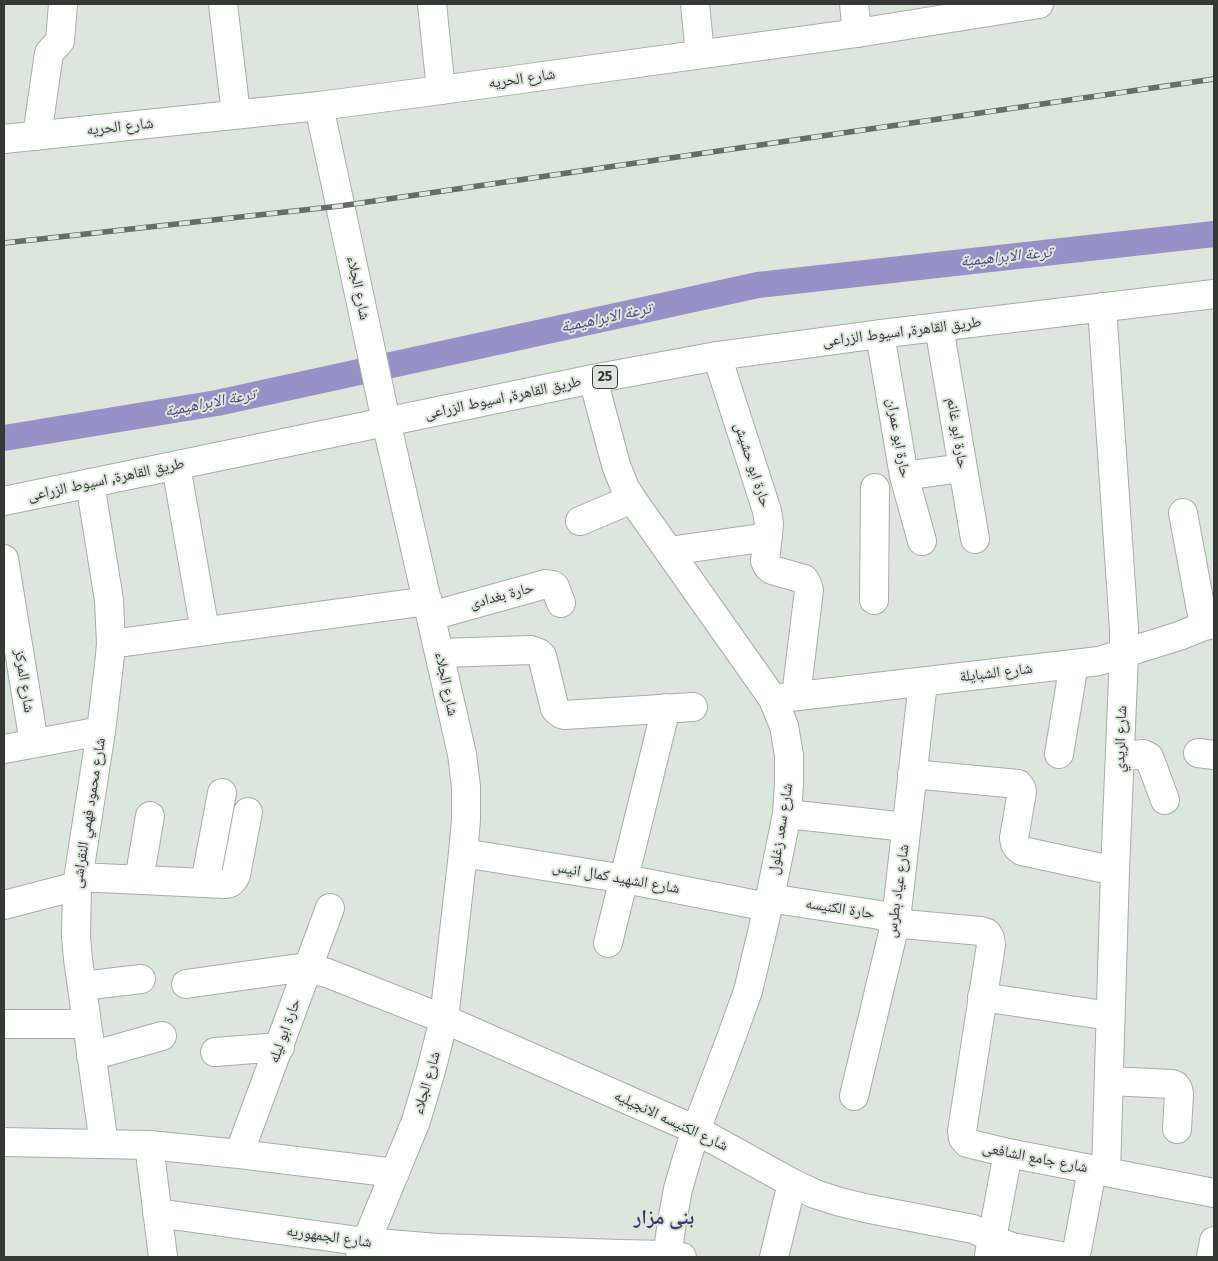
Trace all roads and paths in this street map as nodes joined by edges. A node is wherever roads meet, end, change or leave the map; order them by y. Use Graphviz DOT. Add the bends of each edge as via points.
graph roads {
  1 [pos="64,4"];
  2 [pos="223,4"];
  3 [pos="432,4"];
  4 [pos="695,4"];
  5 [pos="854,4"];
  6 [pos="1039,4"];
  7 [pos="857,33"];
  8 [pos="700,54"];
  9 [pos="441,90"];
  10 [pos="319,106"];
  11 [pos="236,114"];
  12 [pos="37,136"];
  13 [pos="4,139"];
  14 [pos="1214,294"];
  15 [pos="1102,307"];
  16 [pos="939,327"];
  17 [pos="880,334"];
  18 [pos="717,356"];
  19 [pos="593,379"];
  20 [pos="386,422"];
  21 [pos="176,466"];
  22 [pos="962,468"];
  23 [pos="905,480"];
  24 [pos="90,483"];
  25 [pos="632,499"];
  26 [pos="4,501"];
  27 [pos="1182,513"];
  28 [pos="580,520"];
  29 [pos="768,537"];
  30 [pos="976,539"];
  31 [pos="922,541"];
  32 [pos="669,551"];
  33 [pos="4,559"];
  34 [pos="874,600"];
  35 [pos="562,603"];
  36 [pos="429,608"];
  37 [pos="1209,625"];
  38 [pos="205,631"];
  39 [pos="111,644"];
  40 [pos="440,653"];
  41 [pos="1124,654"];
  42 [pos="1074,664"];
  43 [pos="923,682"];
  44 [pos="785,698"];
  45 [pos="693,707"];
  46 [pos="666,708"];
  47 [pos="101,731"];
  48 [pos="34,743"];
  49 [pos="4,749"];
  50 [pos="1059,754"];
  51 [pos="1120,757"];
  52 [pos="912,774"];
  53 [pos="222,793"];
  54 [pos="1165,800"];
  55 [pos="248,812"];
  56 [pos="786,814"];
  57 [pos="150,816"];
  58 [pos="906,827"];
  59 [pos="463,853"];
  60 [pos="1115,871"];
  61 [pos="625,879"];
  62 [pos="139,880"];
  63 [pos="78,882"];
  64 [pos="205,883"];
  65 [pos="769,902"];
  66 [pos="4,905"];
  67 [pos="330,908"];
  68 [pos="896,920"];
  69 [pos="608,943"];
  70 [pos="991,944"];
  71 [pos="309,969"];
  72 [pos="141,979"];
  73 [pos="186,984"];
  74 [pos="82,986"];
  75 [pos="982,997"];
  76 [pos="1110,1016"];
  77 [pos="444,1019"];
  78 [pos="4,1024"];
  79 [pos="87,1024"];
  80 [pos="162,1036"];
  81 [pos="280,1047"];
  82 [pos="215,1052"];
  83 [pos="92,1056"];
  84 [pos="1109,1081"];
  85 [pos="854,1096"];
  86 [pos="1178,1129"];
  87 [pos="696,1130"];
  88 [pos="4,1142"];
  89 [pos="104,1144"];
  90 [pos="149,1145"];
  91 [pos="1008,1153"];
  92 [pos="240,1154"];
  93 [pos="1099,1171"];
  94 [pos="395,1173"];
  95 [pos="792,1183"];
  96 [pos="1214,1193"];
  97 [pos="157,1213"];
  98 [pos="1214,1241"];
  99 [pos="990,1248"];
  100 [pos="363,1250"];
  101 [pos="435,1253"];
  102 [pos="512,1254"];
  103 [pos="672,1256"];
  104 [pos="163,1257"];
  105 [pos="774,1257"];
  106 [pos="1211,1257"];
  1 -- 12 [label="main road" via="60,41 49,53"];
  2 -- 11 [label="main road"];
  3 -- 9 [label="main road"];
  4 -- 8 [label="main road"];
  5 -- 7 [label="main road"];
  6 -- 7 [label="main road, شارع الحريه"];
  7 -- 8 [label="main road, شارع الحريه"];
  8 -- 9 [label="main road, شارع الحريه"];
  9 -- 10 [label="main road, شارع الحريه"];
  10 -- 11 [label="main road, شارع الحريه"];
  10 -- 20 [label="main road, شارع الجلاء"];
  11 -- 12 [label="main road, شارع الحريه"];
  12 -- 13 [label="main road, شارع الحريه"];
  14 -- 15 [label="main road, طريق القاهرة, اسيوط الزراعى / 25"];
  15 -- 16 [label="main road, طريق القاهرة, اسيوط الزراعى / 25"];
  15 -- 41 [label="main road, شارع الريدي"];
  16 -- 17 [label="main road, طريق القاهرة, اسيوط الزراعى / 25"];
  16 -- 22 [label="main road, حارة ابو غانم"];
  17 -- 18 [label="main road, طريق القاهرة, اسيوط الزراعى / 25"];
  17 -- 23 [label="main road, حارة ابو عمران"];
  18 -- 19 [label="main road, طريق القاهرة, اسيوط الزراعى / 25"];
  18 -- 29 [label="main road, حارة ابو حشيش" via="767,511"];
  19 -- 20 [label="main road, طريق القاهرة, اسيوط الزراعى / 25"];
  19 -- 25 [label="main road, شارع سعد زغلول" via="616,465"];
  20 -- 21 [label="main road, طريق القاهرة, اسيوط الزراعى / 25"];
  20 -- 36 [label="main road, شارع الجلاء"];
  21 -- 24 [label="main road, طريق القاهرة, اسيوط الزراعى / 25"];
  21 -- 38 [label="main road"];
  22 -- 23 [label="main road"];
  22 -- 30 [label="main road, حارة ابو غانم"];
  23 -- 31 [label="main road, حارة ابو عمران"];
  23 -- 34 [label="main road" via="865,490"];
  24 -- 26 [label="main road, طريق القاهرة, اسيوط الزراعى / 25"];
  24 -- 39 [label="main road, شارع محمود فهمي النقراشى" via="109,600"];
  25 -- 28 [label="main road"];
  25 -- 32 [label="main road, شارع سعد زغلول"];
  27 -- 37 [label="main road"];
  29 -- 32 [label="main road"];
  29 -- 44 [label="main road, حارة ابو حشيش" via="765,556 768,567 804,579 809,590"];
  32 -- 44 [label="main road, شارع سعد زغلول"];
  33 -- 48 [label="main road, شارع المركز"];
  35 -- 36 [label="main road, حارة بغدادى" via="555,587 546,584"];
  36 -- 38 [label="main road, حارة بغدادى"];
  36 -- 40 [label="main road, شارع الجلاء"];
  37 -- 41 [label="main road, شارع الشبايلة"];
  38 -- 39 [label="main road, حارة بغدادى"];
  39 -- 47 [label="main road, شارع محمود فهمي النقراشى"];
  40 -- 46 [label="main road" via="531,650 539,653 555,709 561,714"];
  40 -- 59 [label="main road, شارع الجلاء" via="462,754 466,795"];
  41 -- 42 [label="main road, شارع الشبايلة"];
  41 -- 51 [label="main road, شارع الريدي"];
  42 -- 43 [label="main road, شارع الشبايلة"];
  42 -- 50 [label="main road"];
  43 -- 44 [label="main road, شارع الشبايلة"];
  43 -- 52 [label="main road, شارع عياد بطرس"];
  44 -- 56 [label="main road, شارع سعد زغلول" via="784,726 790,784"];
  45 -- 46 [label="main road"];
  46 -- 61 [label="main road"];
  47 -- 48 [label="main road"];
  47 -- 63 [label="main road, شارع محمود فهمي النقراشى"];
  48 -- 49 [label="main road"];
  51 -- 54 [label="main road" via="1143,754 1149,757"];
  51 -- 60 [label="main road, شارع الريدي"];
  52 -- 58 [label="main road, شارع عياد بطرس"];
  52 -- 60 [label="main road" via="1018,784 1022,792 1014,838 1018,848"];
  53 -- 64 [label="main road"];
  55 -- 64 [label="main road" via="234,879 226,884"];
  56 -- 58 [label="main road"];
  56 -- 65 [label="main road, شارع سعد زغلول"];
  57 -- 62 [label="main road"];
  58 -- 68 [label="main road, شارع عياد بطرس"];
  59 -- 61 [label="main road, شارع الشهيد كمال انيس"];
  59 -- 77 [label="main road, شارع الجلاء"];
  60 -- 76 [label="main road, شارع الريدي"];
  61 -- 65 [label="main road, شارع الشهيد كمال انيس"];
  61 -- 69 [label="main road"];
  62 -- 63 [label="main road"];
  62 -- 64 [label="main road"];
  63 -- 66 [label="main road"];
  63 -- 74 [label="main road, شارع محمود فهمي النقراشى" via="76,937"];
  65 -- 68 [label="main road, حارة الكنيسه" via="880,915"];
  65 -- 87 [label="main road, شارع سعد زغلول" via="748,991"];
  67 -- 71 [label="main road, حارة ابو ليله"];
  68 -- 70 [label="main road, حارة الكنيسه" via="903,924 981,931 987,933"];
  68 -- 85 [label="main road, شارع عياد بطرس"];
  70 -- 75 [label="main road, شارع جامع الشافعى"];
  71 -- 73 [label="main road, شارع الكنيسه الانجيليه"];
  71 -- 77 [label="main road, شارع الكنيسه الانجيليه" via="327,973"];
  71 -- 81 [label="main road, حارة ابو ليله"];
  72 -- 74 [label="main road"];
  74 -- 79 [label="main road, شارع محمود فهمي النقراشى"];
  75 -- 76 [label="main road"];
  75 -- 91 [label="main road, شارع جامع الشافعى" via="963,1138 974,1146"];
  76 -- 84 [label="main road, شارع الريدي"];
  77 -- 87 [label="main road, شارع الكنيسه الانجيليه"];
  77 -- 94 [label="main road, شارع الجلاء" via="416,1121"];
  78 -- 79 [label="main road"];
  79 -- 83 [label="main road, شارع محمود فهمي النقراشى"];
  80 -- 83 [label="main road"];
  81 -- 82 [label="main road"];
  81 -- 92 [label="main road, حارة ابو ليله"];
  83 -- 89 [label="main road, شارع محمود فهمي النقراشى"];
  84 -- 86 [label="main road" via="1175,1085 1179,1094"];
  84 -- 93 [label="main road, شارع الريدي"];
  87 -- 95 [label="main road, شارع الكنيسه الانجيليه"];
  87 -- 103 [label="main road, شارع سعد زغلول" via="678,1190 672,1222"];
  88 -- 89 [label="main road"];
  89 -- 90 [label="main road"];
  90 -- 92 [label="main road"];
  90 -- 97 [label="main road"];
  91 -- 93 [label="main road, شارع جامع الشافعى"];
  91 -- 99 [label="main road"];
  92 -- 94 [label="main road"];
  93 -- 96 [label="main road, شارع جامع الشافعى"];
  93 -- 99 [label="main road, شارع الكنيسه الانجيليه" via="1074,1255 1066,1257 998,1242"];
  94 -- 100 [label="main road, شارع الجلاء"];
  95 -- 99 [label="main road, شارع الكنيسه الانجيليه" via="840,1202 973,1229 979,1231"];
  95 -- 105 [label="main road"];
  97 -- 100 [label="main road, شارع الجمهوريه"];
  97 -- 104 [label="main road"];
  98 -- 106 [label="main road"];
  100 -- 101 [label="main road, شارع الجمهوريه"];
  101 -- 102 [label="main road, شارع الجمهوريه"];
  102 -- 103 [label="main road, شارع الجمهوريه"];
}
